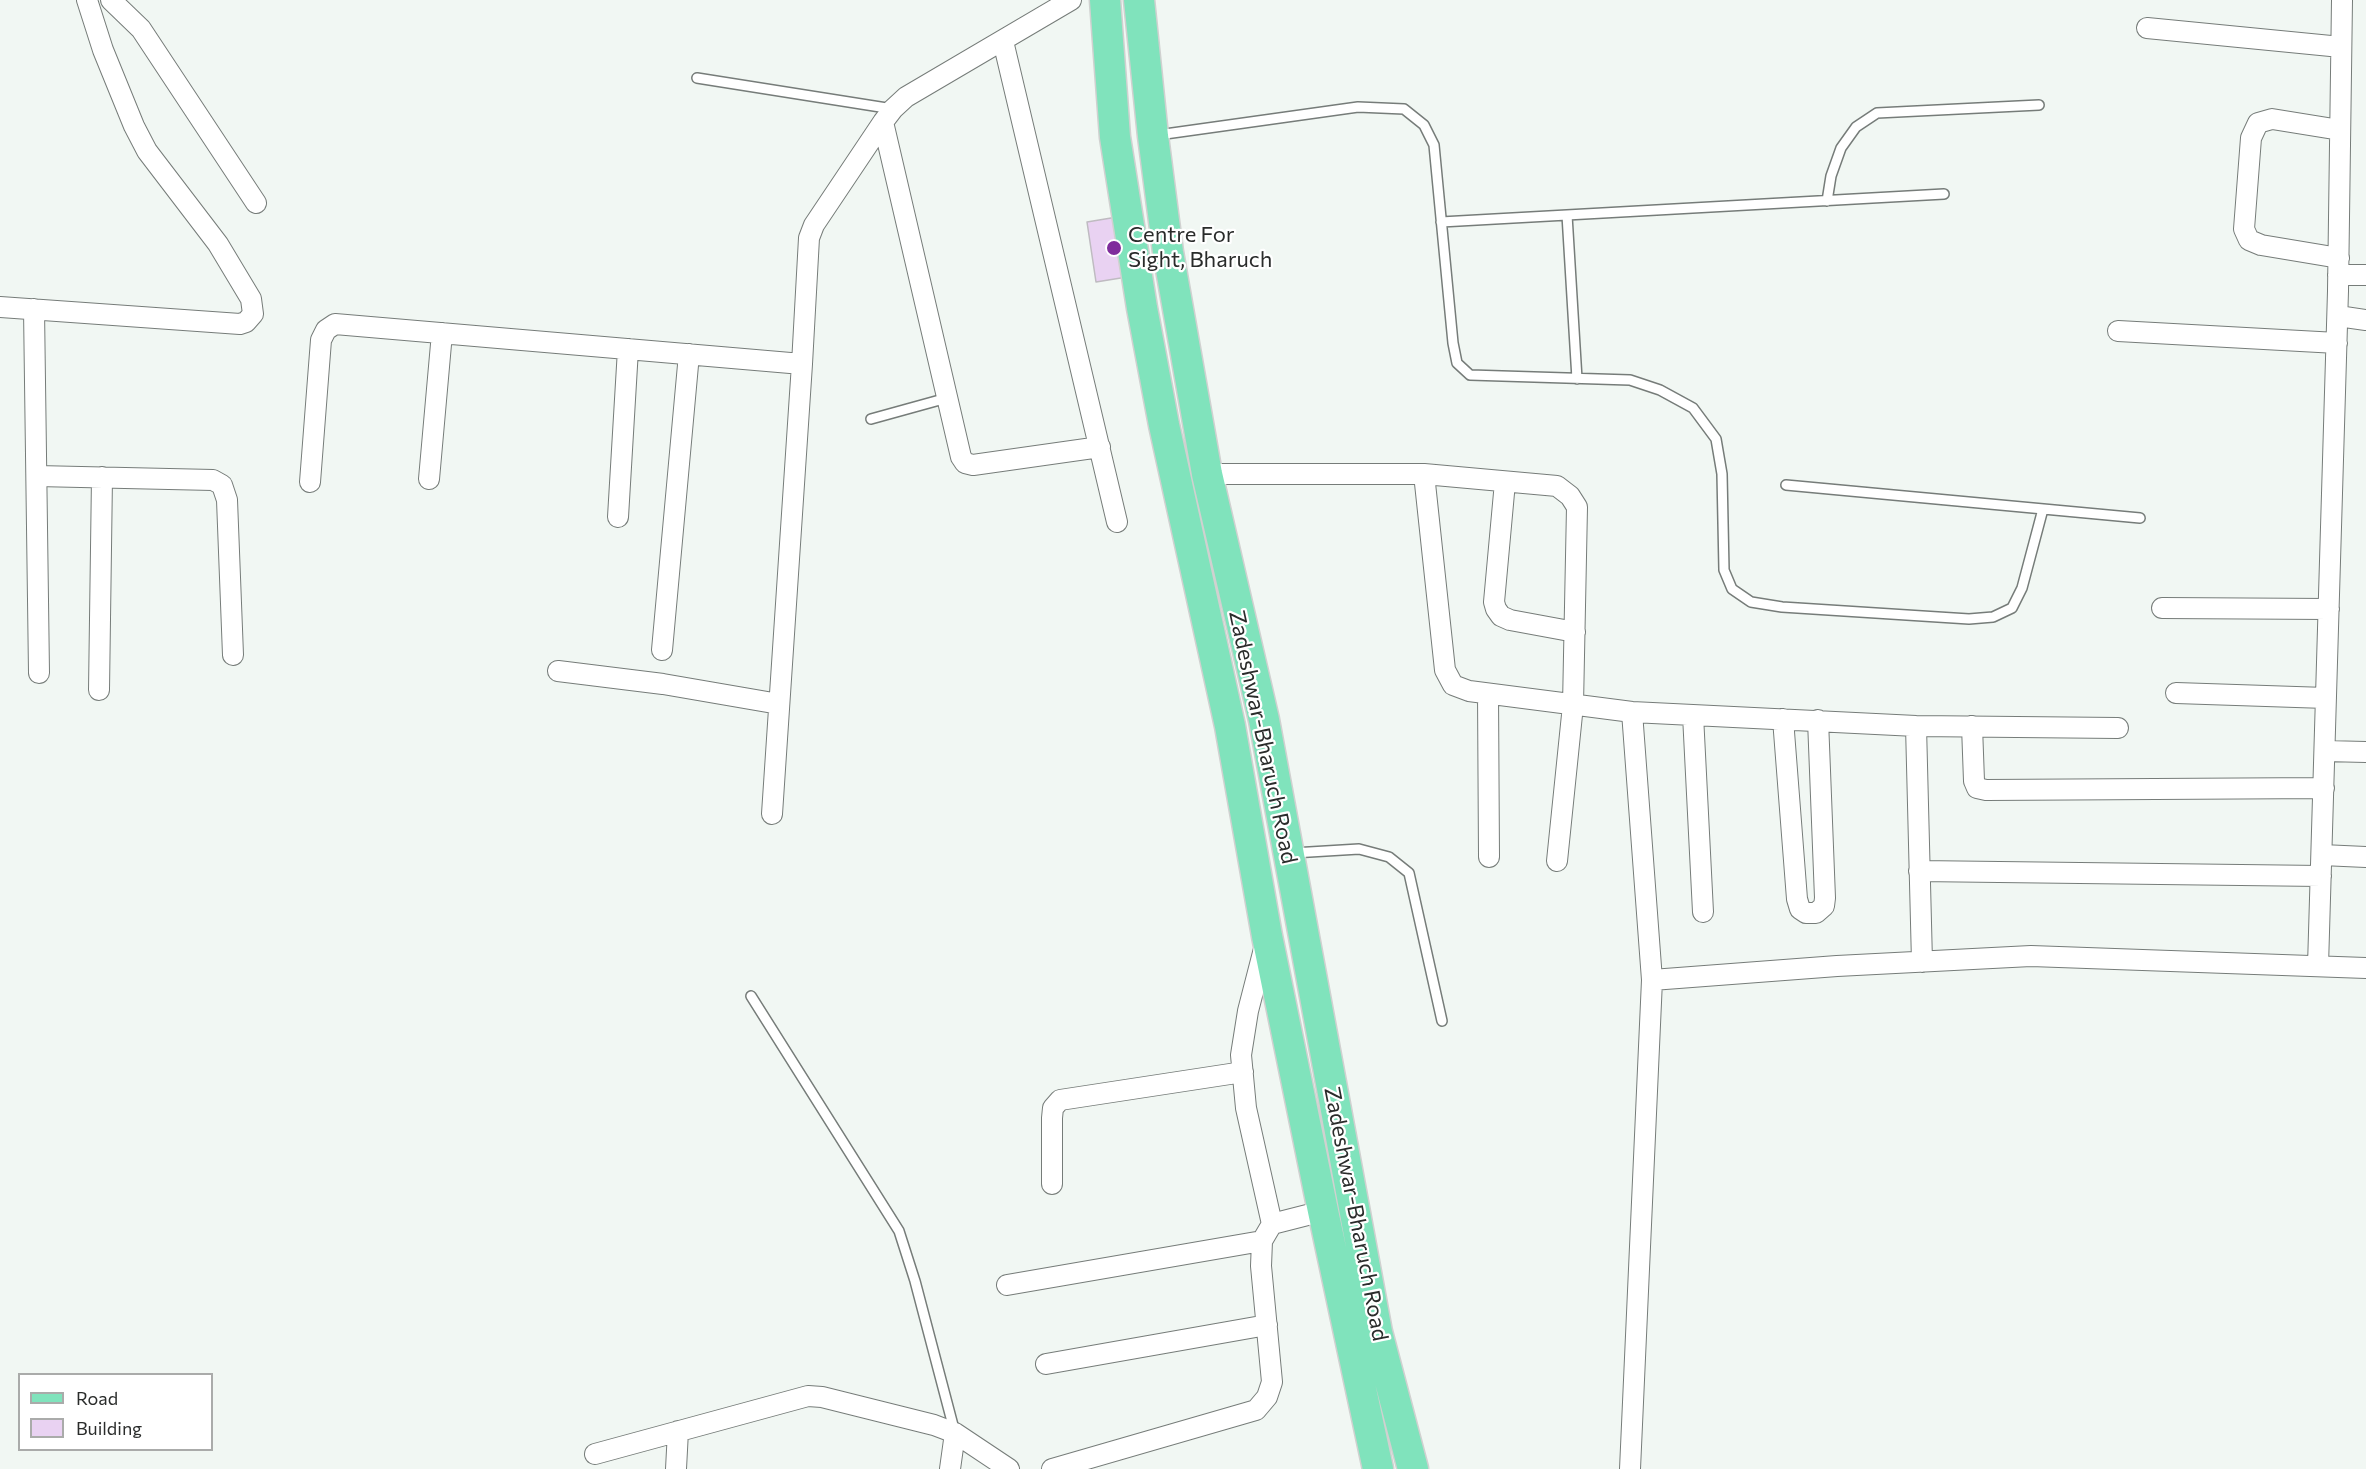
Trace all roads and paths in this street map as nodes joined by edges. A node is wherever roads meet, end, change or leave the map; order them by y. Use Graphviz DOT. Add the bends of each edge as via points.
graph roads {
  1 [pos="87,0"];
  2 [pos="111,0"];
  3 [pos="1105,0"];
  4 [pos="1139,0"];
  5 [pos="2342,0"];
  6 [pos="1064,2"];
  7 [pos="2147,28"];
  8 [pos="1003,41"];
  9 [pos="2341,47"];
  10 [pos="696,78"];
  11 [pos="2039,105"];
  12 [pos="888,116"];
  13 [pos="2340,130"];
  14 [pos="1153,136"];
  15 [pos="1944,194"];
  16 [pos="1827,201"];
  17 [pos="256,203"];
  18 [pos="1567,215"];
  19 [pos="1441,222"];
  20 [pos="2338,266"];
  21 [pos="2366,275"];
  22 [pos="0,307"];
  23 [pos="34,309"];
  24 [pos="2338,316"];
  25 [pos="2366,320"];
  26 [pos="2118,331"];
  27 [pos="442,333"];
  28 [pos="2337,343"];
  29 [pos="628,349"];
  30 [pos="689,354"];
  31 [pos="802,364"];
  32 [pos="1577,379"];
  33 [pos="947,398"];
  34 [pos="871,419"];
  35 [pos="1100,447"];
  36 [pos="1207,474"];
  37 [pos="1424,474"];
  38 [pos="37,476"];
  39 [pos="102,477"];
  40 [pos="429,479"];
  41 [pos="310,482"];
  42 [pos="1505,482"];
  43 [pos="1786,485"];
  44 [pos="2043,509"];
  45 [pos="618,516"];
  46 [pos="2140,518"];
  47 [pos="1117,522"];
  48 [pos="2162,608"];
  49 [pos="2329,609"];
  50 [pos="1575,632"];
  51 [pos="662,650"];
  52 [pos="233,655"];
  53 [pos="558,671"];
  54 [pos="39,674"];
  55 [pos="99,690"];
  56 [pos="2175,693"];
  57 [pos="1488,694"];
  58 [pos="2326,698"];
  59 [pos="779,704"];
  60 [pos="1573,705"];
  61 [pos="1632,712"];
  62 [pos="1693,715"];
  63 [pos="1783,719"];
  64 [pos="1818,720"];
  65 [pos="1916,726"];
  66 [pos="1972,726"];
  67 [pos="2118,728"];
  68 [pos="2325,751"];
  69 [pos="2366,752"];
  70 [pos="2324,788"];
  71 [pos="772,814"];
  72 [pos="1287,853"];
  73 [pos="2322,855"];
  74 [pos="1489,857"];
  75 [pos="2366,857"];
  76 [pos="1557,861"];
  77 [pos="1919,871"];
  78 [pos="2321,876"];
  79 [pos="1703,912"];
  80 [pos="1267,936"];
  81 [pos="1922,962"];
  82 [pos="2318,966"];
  83 [pos="2366,968"];
  84 [pos="1652,980"];
  85 [pos="751,996"];
  86 [pos="1442,1021"];
  87 [pos="1243,1072"];
  88 [pos="1052,1184"];
  89 [pos="1323,1211"];
  90 [pos="1272,1224"];
  91 [pos="1262,1241"];
  92 [pos="1007,1286"];
  93 [pos="1267,1325"];
  94 [pos="1046,1364"];
  95 [pos="678,1431"];
  96 [pos="955,1432"];
  97 [pos="595,1454"];
  98 [pos="1075,1466"];
  99 [pos="676,1469"];
  100 [pos="950,1469"];
  101 [pos="1009,1469"];
  102 [pos="1052,1469"];
  103 [pos="1378,1469"];
  104 [pos="1413,1469"];
  105 [pos="1630,1469"];
  1 -- 23 [label="street" via="103,50 147,151 218,244 251,299 253,314 240,324"];
  2 -- 17 [label="street" via="141,30"];
  3 -- 80 [label="main road, Zadeshwar-Bharuch Road" via="1115,137 1142,308 1230,726"];
  4 -- 14 [label="main road, Zadeshwar-Bharuch Road"];
  5 -- 9 [label="street"];
  6 -- 8 [label="street"];
  7 -- 9 [label="street"];
  8 -- 12 [label="street" via="906,98"];
  8 -- 35 [label="street"];
  9 -- 13 [label="street"];
  10 -- 12 [label="lane"];
  11 -- 16 [label="lane" via="1877,113 1856,127 1841,148"];
  12 -- 31 [label="street" via="809,238"];
  12 -- 33 [label="street"];
  13 -- 20 [label="street"];
  13 -- 20 [label="street" via="2272,119 2258,123 2251,138 2244,229 2249,240 2261,245"];
  14 -- 19 [label="lane" via="1358,107 1404,109 1424,125 1434,145"];
  14 -- 36 [label="main road, Zadeshwar-Bharuch Road" via="1168,252"];
  15 -- 16 [label="lane"];
  16 -- 18 [label="lane"];
  18 -- 19 [label="lane"];
  18 -- 32 [label="lane"];
  19 -- 32 [label="lane" via="1457,363 1470,375"];
  20 -- 21 [label="street"];
  20 -- 24 [label="street"];
  22 -- 23 [label="street"];
  23 -- 38 [label="street"];
  24 -- 25 [label="street"];
  24 -- 28 [label="street"];
  26 -- 28 [label="street"];
  27 -- 29 [label="street"];
  27 -- 40 [label="street"];
  27 -- 41 [label="street" via="335,324 326,330 321,340"];
  28 -- 49 [label="street"];
  29 -- 30 [label="street"];
  29 -- 45 [label="street"];
  30 -- 31 [label="street"];
  30 -- 51 [label="street"];
  31 -- 59 [label="street"];
  32 -- 44 [label="lane" via="1630,380 1660,390 1693,408 1716,439 1722,474 1724,570 1732,589 1751,602 1782,608 1969,619 1993,617 2012,608 2022,588"];
  33 -- 34 [label="lane"];
  33 -- 35 [label="street" via="965,463"];
  35 -- 47 [label="street"];
  36 -- 37 [label="street"];
  36 -- 72 [label="main road, Zadeshwar-Bharuch Road" via="1264,720"];
  37 -- 42 [label="street"];
  37 -- 57 [label="street" via="1445,670 1453,685"];
  38 -- 39 [label="street"];
  38 -- 54 [label="street"];
  39 -- 52 [label="street" via="213,480 222,485 227,500"];
  39 -- 55 [label="street"];
  42 -- 50 [label="street" via="1557,486 1577,507"];
  42 -- 50 [label="street" via="1496,609 1510,620"];
  43 -- 44 [label="lane"];
  44 -- 46 [label="lane"];
  48 -- 49 [label="street"];
  49 -- 58 [label="street"];
  50 -- 60 [label="street"];
  53 -- 59 [label="street"];
  56 -- 58 [label="street"];
  57 -- 60 [label="street"];
  57 -- 74 [label="street"];
  58 -- 68 [label="street"];
  59 -- 71 [label="street"];
  60 -- 61 [label="street"];
  60 -- 76 [label="street"];
  61 -- 62 [label="street"];
  61 -- 84 [label="street"];
  62 -- 63 [label="street"];
  62 -- 79 [label="street"];
  63 -- 64 [label="street"];
  63 -- 64 [label="street" via="1797,899 1806,913 1816,913 1824,906 1825,898"];
  64 -- 65 [label="street"];
  65 -- 66 [label="street"];
  65 -- 77 [label="street"];
  66 -- 67 [label="street"];
  66 -- 70 [label="street" via="1974,781 1977,788 1986,790"];
  68 -- 69 [label="street"];
  68 -- 70 [label="street"];
  70 -- 73 [label="street"];
  72 -- 86 [label="lane" via="1359,849 1389,857 1409,873"];
  72 -- 104 [label="main road, Zadeshwar-Bharuch Road" via="1377,1332"];
  73 -- 75 [label="street"];
  73 -- 78 [label="street"];
  77 -- 78 [label="street"];
  77 -- 81 [label="street"];
  78 -- 82 [label="street"];
  80 -- 87 [label="street" via="1248,1011 1241,1055"];
  80 -- 89 [label="main road, Zadeshwar-Bharuch Road"];
  81 -- 82 [label="street" via="2031,956"];
  81 -- 84 [label="street"];
  82 -- 83 [label="street"];
  84 -- 105 [label="street"];
  85 -- 96 [label="lane" via="899,1231"];
  87 -- 88 [label="street" via="1060,1101 1053,1108 1052,1118"];
  87 -- 90 [label="street" via="1246,1108"];
  89 -- 90 [label="street"];
  89 -- 103 [label="main road, Zadeshwar-Bharuch Road"];
  90 -- 91 [label="street"];
  91 -- 92 [label="street"];
  91 -- 93 [label="street"];
  93 -- 94 [label="street"];
  93 -- 98 [label="street" via="1272,1382 1267,1397 1256,1410"];
  95 -- 96 [label="street" via="808,1396"];
  95 -- 97 [label="street"];
  95 -- 99 [label="street"];
  96 -- 100 [label="street"];
  96 -- 101 [label="street"];
  98 -- 102 [label="street"];
}
